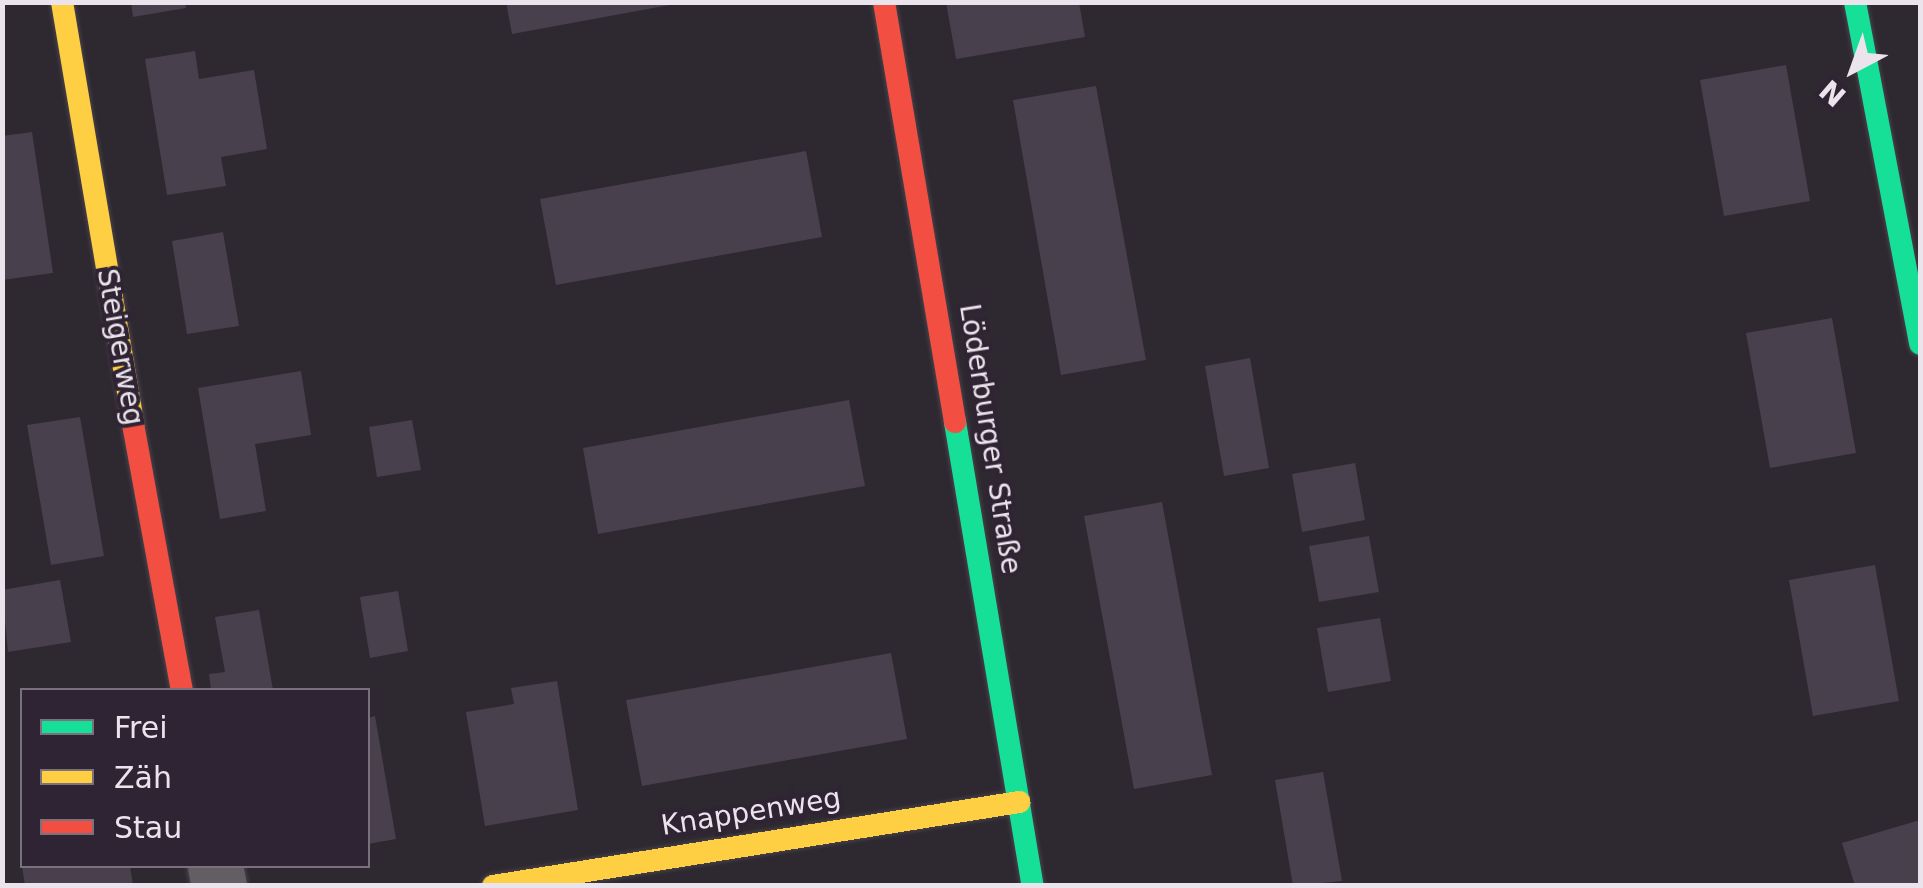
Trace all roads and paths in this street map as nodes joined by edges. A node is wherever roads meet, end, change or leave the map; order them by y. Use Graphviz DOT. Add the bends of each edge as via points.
graph roads {
  1 [pos="62,2"];
  2 [pos="884,2"];
  3 [pos="1855,2"];
  4 [pos="1920,344"];
  5 [pos="182,688"];
  6 [pos="1019,802"];
  7 [pos="493,886"];
  8 [pos="1033,886"];
  1 -- 5 [label="street, Steigerweg"];
  2 -- 6 [label="street, Löderburger Straße"];
  3 -- 4 [label="street"];
  6 -- 7 [label="street, Knappenweg"];
  6 -- 8 [label="street, Löderburger Straße"];
}
